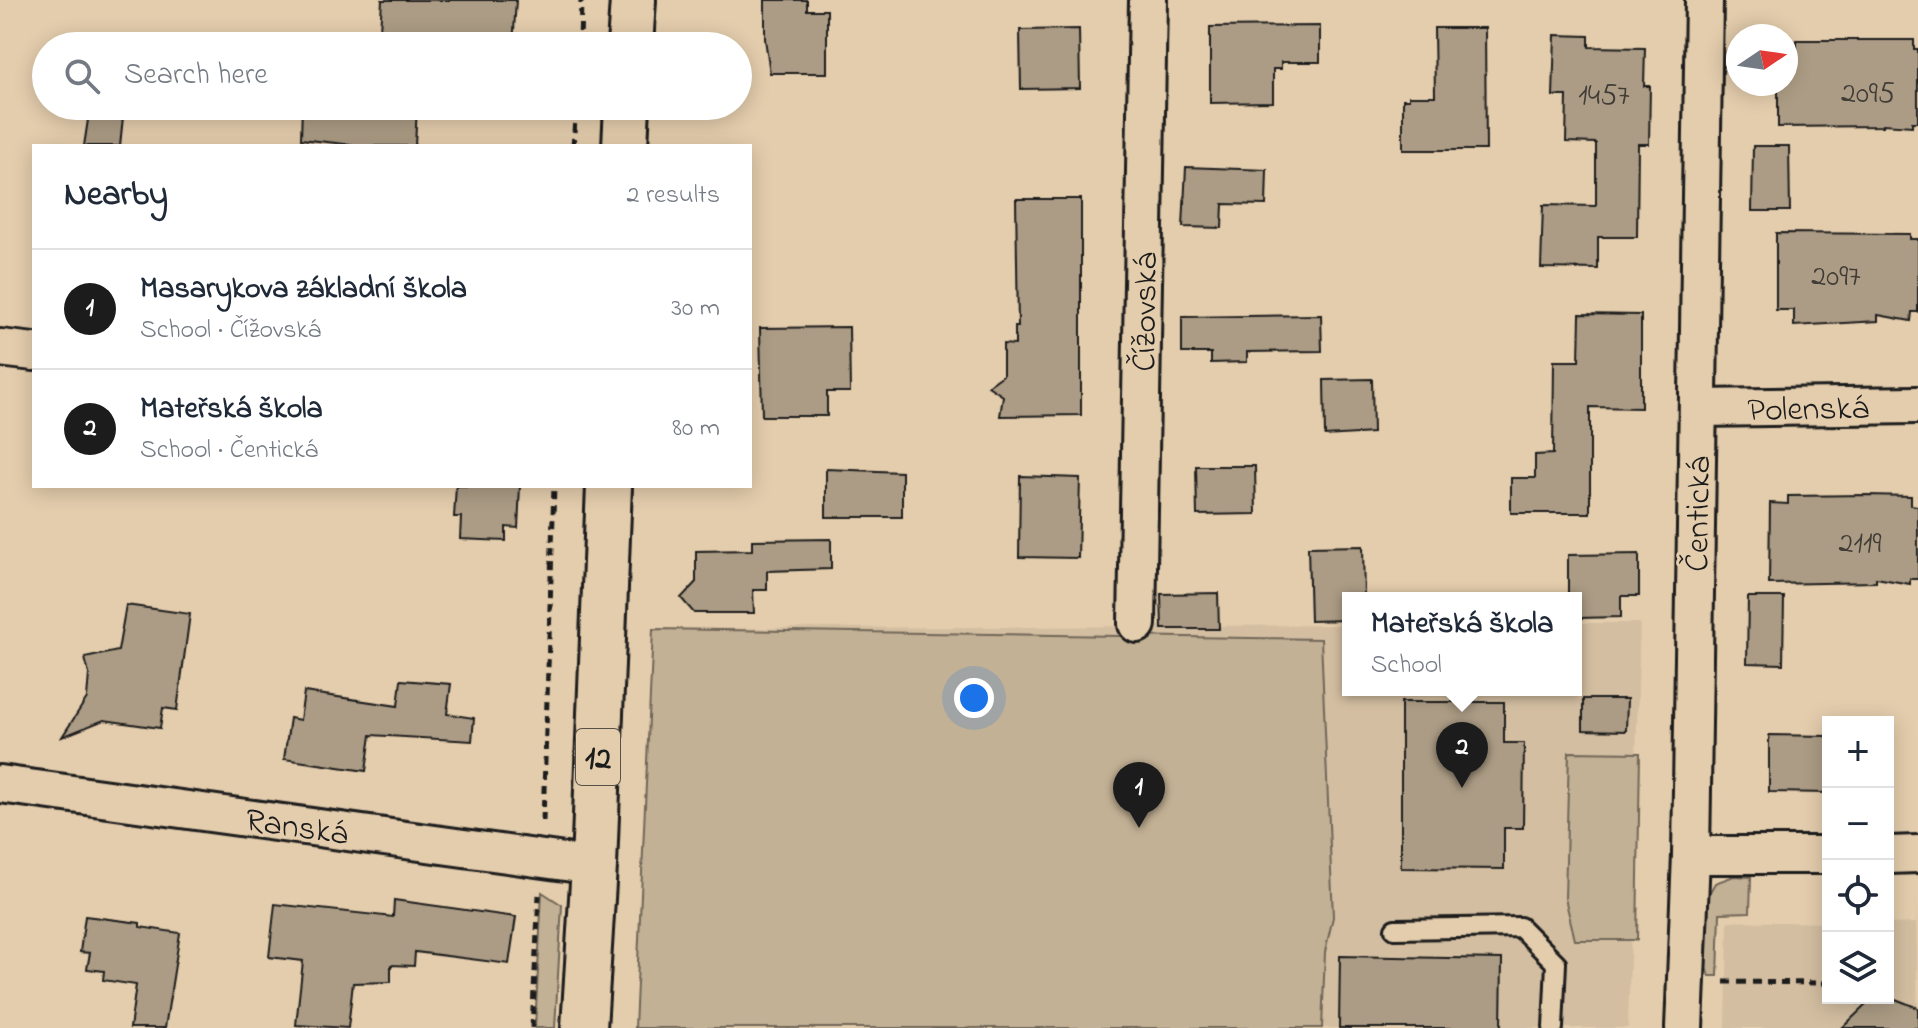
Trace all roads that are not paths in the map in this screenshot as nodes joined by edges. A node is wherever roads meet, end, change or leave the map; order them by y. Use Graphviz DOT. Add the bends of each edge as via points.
graph roads {
  1 [pos="633,0"];
  2 [pos="1148,0"];
  3 [pos="1704,0"];
  4 [pos="631,32"];
  5 [pos="626,120"];
  6 [pos="625,144"];
  7 [pos="0,348"];
  8 [pos="32,352"];
  9 [pos="1918,405"];
  10 [pos="1698,408"];
  11 [pos="609,488"];
  12 [pos="1137,624"];
  13 [pos="0,784"];
  14 [pos="1918,854"];
  15 [pos="1691,855"];
  16 [pos="1822,855"];
  17 [pos="1894,855"];
  18 [pos="594,866"];
  19 [pos="1395,929"];
  20 [pos="584,1028"];
  21 [pos="1553,1028"];
  22 [pos="1684,1028"];
  1 -- 4 [label="main road"];
  2 -- 12 [label="street, Čížovská"];
  3 -- 10 [label="street, Čentická"];
  5 -- 6 [label="main road"];
  7 -- 8 [label="street"];
  9 -- 10 [label="street, Polenská"];
  10 -- 15 [label="street, Čentická"];
  11 -- 18 [label="main road, 12"];
  13 -- 18 [label="street, Ranská"];
  14 -- 17 [label="street"];
  15 -- 16 [label="street"];
  15 -- 22 [label="street, Čentická"];
  18 -- 20 [label="main road, 12"];
  19 -- 21 [label="lane" via="1520,927 1556,963"];
}
